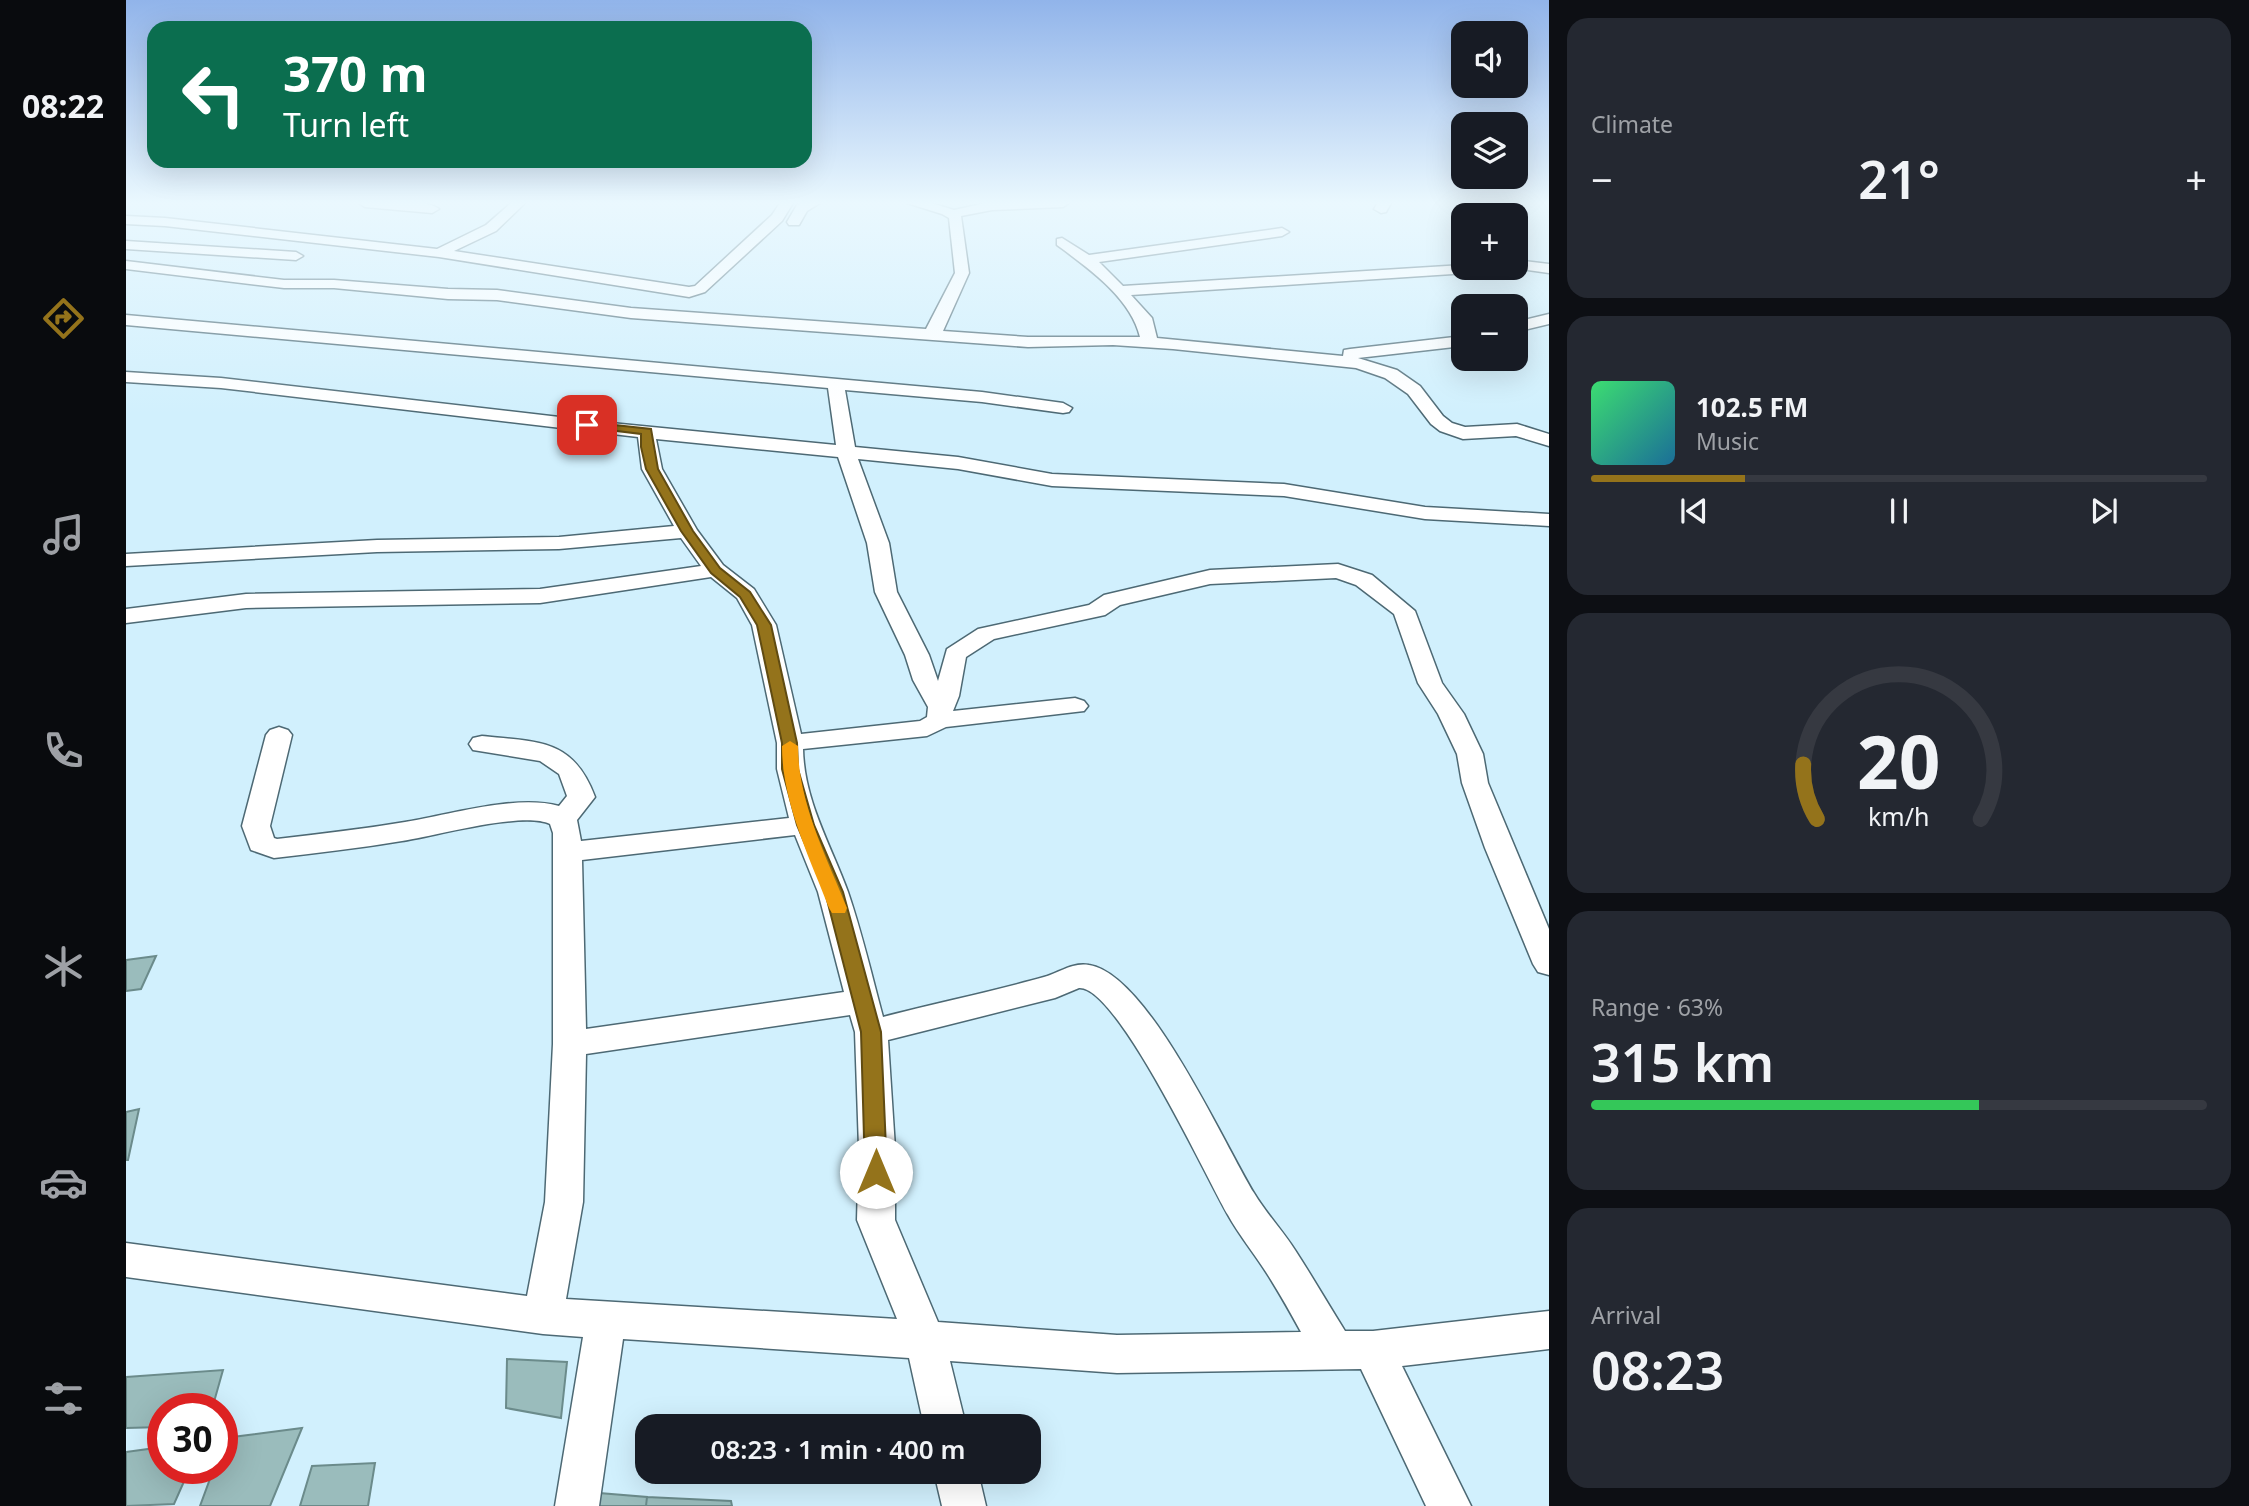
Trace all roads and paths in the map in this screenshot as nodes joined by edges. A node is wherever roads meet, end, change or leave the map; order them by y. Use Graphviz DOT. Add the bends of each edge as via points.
graph roads {
  1 [pos="200,273"];
  2 [pos="569,273"];
  3 [pos="717,273"];
  4 [pos="962,273"];
  5 [pos="1100,273"];
  6 [pos="1400,273"];
  7 [pos="1120,291"];
  8 [pos="1549,319"];
  9 [pos="126,320"];
  10 [pos="1528,324"];
  11 [pos="938,335"];
  12 [pos="1451,342"];
  13 [pos="1150,343"];
  14 [pos="1306,358"];
  15 [pos="126,377"];
  16 [pos="836,385"];
  17 [pos="1063,408"];
  18 [pos="647,431"];
  19 [pos="1549,440"];
  20 [pos="846,452"];
  21 [pos="1549,520"];
  22 [pos="687,531"];
  23 [pos="126,560"];
  24 [pos="715,570"];
  25 [pos="126,616"];
  26 [pos="1075,706"];
  27 [pos="940,714"];
  28 [pos="279,735"];
  29 [pos="790,743"];
  30 [pos="482,744"];
  31 [pos="563,820"];
  32 [pos="805,825"];
  33 [pos="567,852"];
  34 [pos="1549,964"];
  35 [pos="867,1016"];
  36 [pos="570,1044"];
  37 [pos="126,1260"];
  38 [pos="543,1316"];
  39 [pos="606,1320"];
  40 [pos="1549,1330"];
  41 [pos="925,1339"];
  42 [pos="1353,1350"];
  43 [pos="942,1414"];
  44 [pos="959,1484"];
  45 [pos="577,1506"];
  46 [pos="964,1506"];
  47 [pos="1449,1506"];
  1 -- 11 [label="street" via="284,284 498,295 631,313"];
  2 -- 3 [label="street" via="689,292 700,289"];
  4 -- 11 [label="street" via="934,329"];
  5 -- 7 [label="street"];
  6 -- 7 [label="street"];
  7 -- 13 [label="street" via="1144,318"];
  8 -- 10 [label="street"];
  9 -- 16 [label="street"];
  11 -- 13 [label="street" via="1028,342"];
  12 -- 14 [label="street"];
  13 -- 14 [label="street"];
  14 -- 19 [label="street" via="1358,363 1391,374 1415,390 1437,420 1462,433 1517,430"];
  15 -- 18 [label="street"];
  16 -- 17 [label="street"];
  16 -- 20 [label="street"];
  18 -- 20 [label="street"];
  18 -- 22 [label="street" via="652,469"];
  20 -- 21 [label="street" via="958,463 1052,480 1284,491 1424,513"];
  20 -- 27 [label="street" via="878,543 886,592"];
  22 -- 23 [label="street" via="559,543 377,546"];
  22 -- 24 [label="street"];
  24 -- 25 [label="street" via="540,596 246,601"];
  24 -- 29 [label="street" via="746,594 764,625"];
  26 -- 27 [label="street"];
  27 -- 29 [label="street" via="927,728"];
  27 -- 34 [label="street" via="955,654 986,634 1097,610 1112,600 1210,577 1338,571 1364,580 1404,611 1430,683 1470,754 1489,822"];
  28 -- 31 [label="street" via="256,826 261,843 274,849 508,813 548,812"];
  29 -- 32 [label="street" via="790,769"];
  30 -- 31 [label="street" via="527,750 566,765 581,797"];
  31 -- 33 [label="street"];
  32 -- 33 [label="street"];
  32 -- 35 [label="street" via="834,892"];
  33 -- 36 [label="street"];
  35 -- 36 [label="street"];
  35 -- 41 [label="street" via="877,1148 876,1220"];
  35 -- 42 [label="street" via="1055,986 1074,978 1088,976 1103,982 1154,1046 1242,1206"];
  36 -- 38 [label="street" via="564,1202"];
  37 -- 38 [label="street"];
  38 -- 39 [label="street"];
  39 -- 41 [label="street"];
  39 -- 45 [label="street"];
  40 -- 42 [label="street"];
  41 -- 42 [label="street" via="1117,1354"];
  41 -- 43 [label="street"];
  42 -- 47 [label="street"];
  44 -- 46 [label="street"];
}
